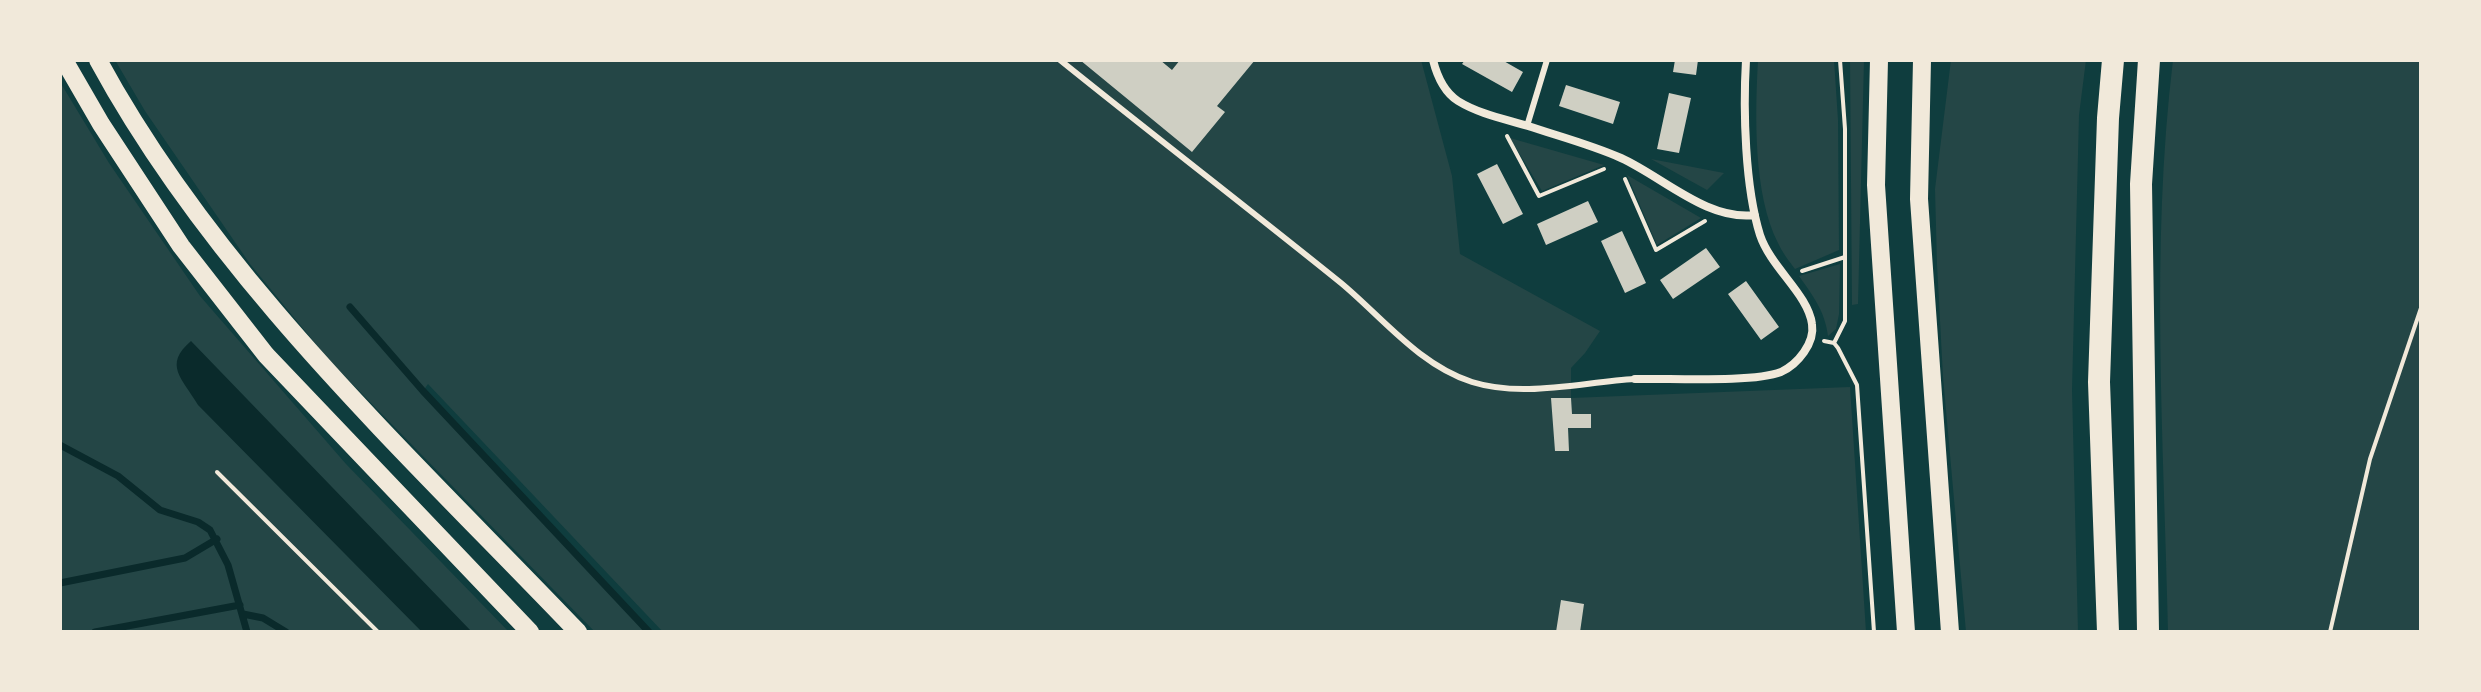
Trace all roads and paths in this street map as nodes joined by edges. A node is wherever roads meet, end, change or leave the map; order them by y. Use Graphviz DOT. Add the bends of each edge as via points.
graph roads {
  1 [pos="64,60"];
  2 [pos="98,60"];
  3 [pos="1060,60"];
  4 [pos="1433,60"];
  5 [pos="1547,60"];
  6 [pos="1746,60"];
  7 [pos="1840,60"];
  8 [pos="1879,60"];
  9 [pos="1922,60"];
  10 [pos="2113,60"];
  11 [pos="2149,60"];
  12 [pos="1511,122"];
  13 [pos="1527,126"];
  14 [pos="1621,158"];
  15 [pos="1711,208"];
  16 [pos="1755,215"];
  17 [pos="1845,257"];
  18 [pos="1786,281"];
  19 [pos="2421,308"];
  20 [pos="1811,339"];
  21 [pos="1834,343"];
  22 [pos="1635,379"];
  23 [pos="217,472"];
  24 [pos="378,632"];
  25 [pos="530,632"];
  26 [pos="578,632"];
  27 [pos="1874,632"];
  28 [pos="1906,632"];
  29 [pos="1950,632"];
  30 [pos="2108,632"];
  31 [pos="2148,632"];
  32 [pos="2330,632"];
  1 -- 25 [label="main road" via="181,246 266,355"];
  2 -- 26 [label="main road" via="123,106 208,227 288,329"];
  3 -- 22 [label="lane" via="1424,356 1459,378 1514,389"];
  4 -- 12 [label="street" via="1442,82 1458,100"];
  5 -- 13 [label="lane"];
  6 -- 16 [label="street" via="1743,107"];
  7 -- 17 [label="path"];
  8 -- 28 [label="main road" via="1876,185"];
  9 -- 29 [label="main road" via="1919,199"];
  10 -- 30 [label="highway" via="2099,382"];
  11 -- 31 [label="highway" via="2141,184"];
  12 -- 13 [label="street"];
  12 -- 14 [label="path" via="1507,138 1539,196"];
  13 -- 14 [label="street"];
  14 -- 15 [label="street"];
  14 -- 15 [label="path" via="1656,250 1709,218"];
  15 -- 16 [label="street" via="1740,217"];
  16 -- 18 [label="street" via="1770,258"];
  17 -- 18 [label="path"];
  17 -- 21 [label="path" via="1845,321"];
  18 -- 20 [label="street" via="1803,300"];
  19 -- 32 [label="path" via="2370,459"];
  20 -- 21 [label="path"];
  20 -- 22 [label="street" via="1801,358 1780,372"];
  21 -- 27 [label="path" via="1857,385"];
  23 -- 24 [label="path"];
}
